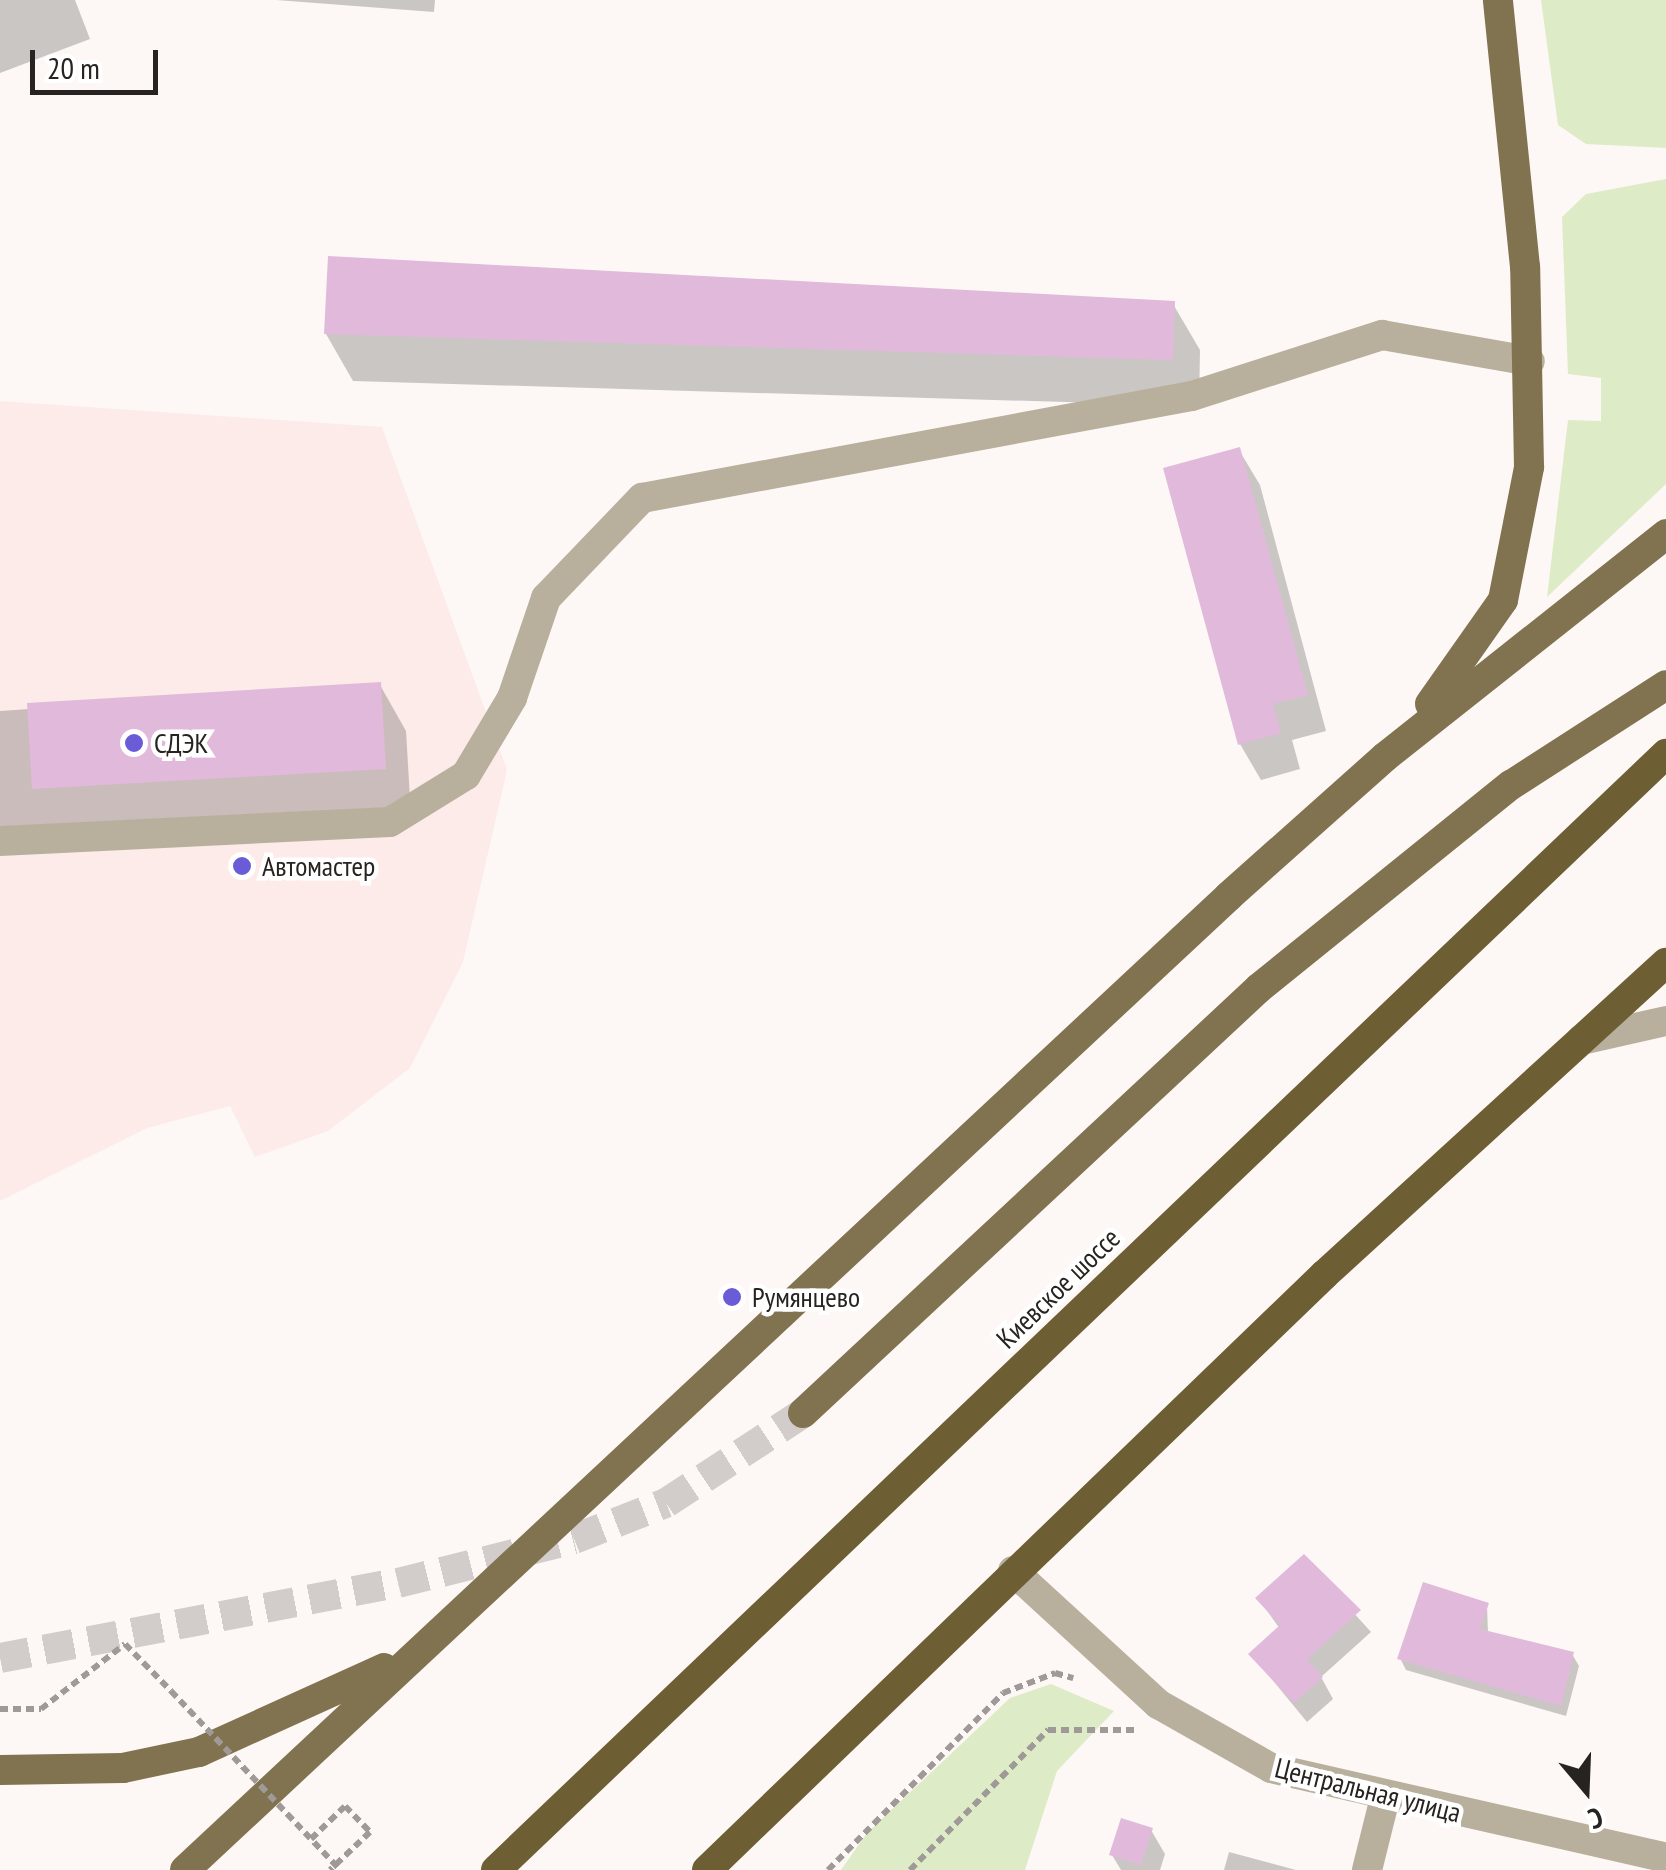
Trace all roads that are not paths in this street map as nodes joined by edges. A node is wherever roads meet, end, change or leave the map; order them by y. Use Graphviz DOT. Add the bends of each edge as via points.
graph roads {
  1 [pos="1498,0"];
  2 [pos="1530,361"];
  3 [pos="1666,534"];
  4 [pos="1666,684"];
  5 [pos="1666,754"];
  6 [pos="1384,757"];
  7 [pos="0,840"];
  8 [pos="1666,963"];
  9 [pos="1666,1021"];
  10 [pos="1582,1040"];
  11 [pos="803,1413"];
  12 [pos="1014,1571"];
  13 [pos="430,1641"];
  14 [pos="0,1770"];
  15 [pos="1385,1798"];
  16 [pos="1666,1858"];
  17 [pos="185,1870"];
  18 [pos="496,1870"];
  19 [pos="707,1870"];
  20 [pos="1367,1870"];
  1 -- 2 [label="main road"];
  2 -- 6 [label="main road" via="1524,514 1503,600 1459,671"];
  2 -- 7 [label="street" via="1382,335 1192,396 642,498 546,598 512,698 466,775 390,822"];
  3 -- 6 [label="main road"];
  4 -- 11 [label="main road" via="1511,785 1259,988"];
  5 -- 18 [label="highway, Киевское шоссе"];
  6 -- 13 [label="main road"];
  8 -- 10 [label="highway"];
  9 -- 10 [label="street"];
  10 -- 12 [label="highway"];
  12 -- 15 [label="street, Центральная улица" via="1158,1704 1272,1768"];
  12 -- 19 [label="highway"];
  13 -- 14 [label="main road" via="332,1698 199,1752 123,1768"];
  13 -- 17 [label="main road"];
  15 -- 16 [label="street, Центральная улица"];
  15 -- 20 [label="street"];
}
